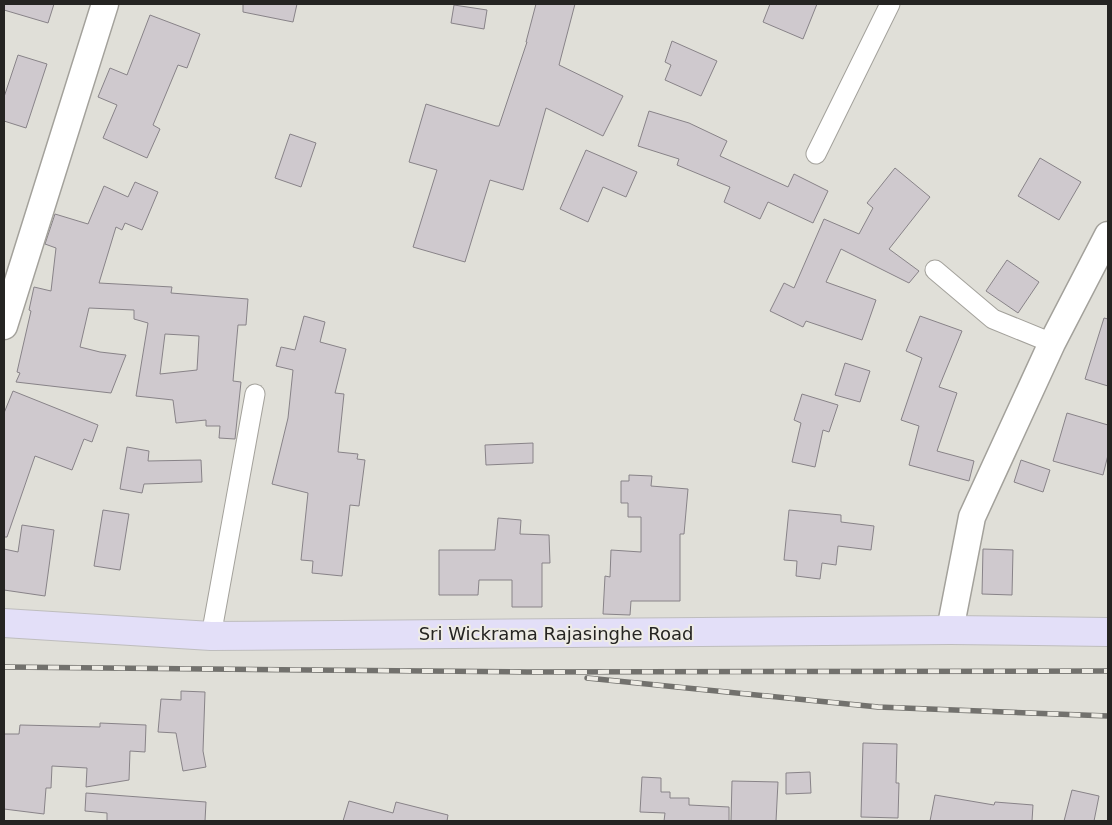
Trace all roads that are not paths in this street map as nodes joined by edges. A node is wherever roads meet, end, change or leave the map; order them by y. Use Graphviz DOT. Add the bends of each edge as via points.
graph roads {
  1 [pos="105,4"];
  2 [pos="890,4"];
  3 [pos="816,154"];
  4 [pos="1108,234"];
  5 [pos="935,270"];
  6 [pos="4,326"];
  7 [pos="1052,343"];
  8 [pos="255,394"];
  9 [pos="4,623"];
  10 [pos="950,630"];
  11 [pos="1108,632"];
  12 [pos="211,636"];
  1 -- 6 [label="street"];
  2 -- 3 [label="street"];
  4 -- 7 [label="street"];
  5 -- 7 [label="street" via="992,319"];
  7 -- 10 [label="street" via="972,517"];
  8 -- 12 [label="street"];
  9 -- 12 [label="main road, Sri Wickrama Rajasinghe Road"];
  10 -- 11 [label="main road, Sri Wickrama Rajasinghe Road"];
  10 -- 12 [label="main road, Sri Wickrama Rajasinghe Road"];
}
